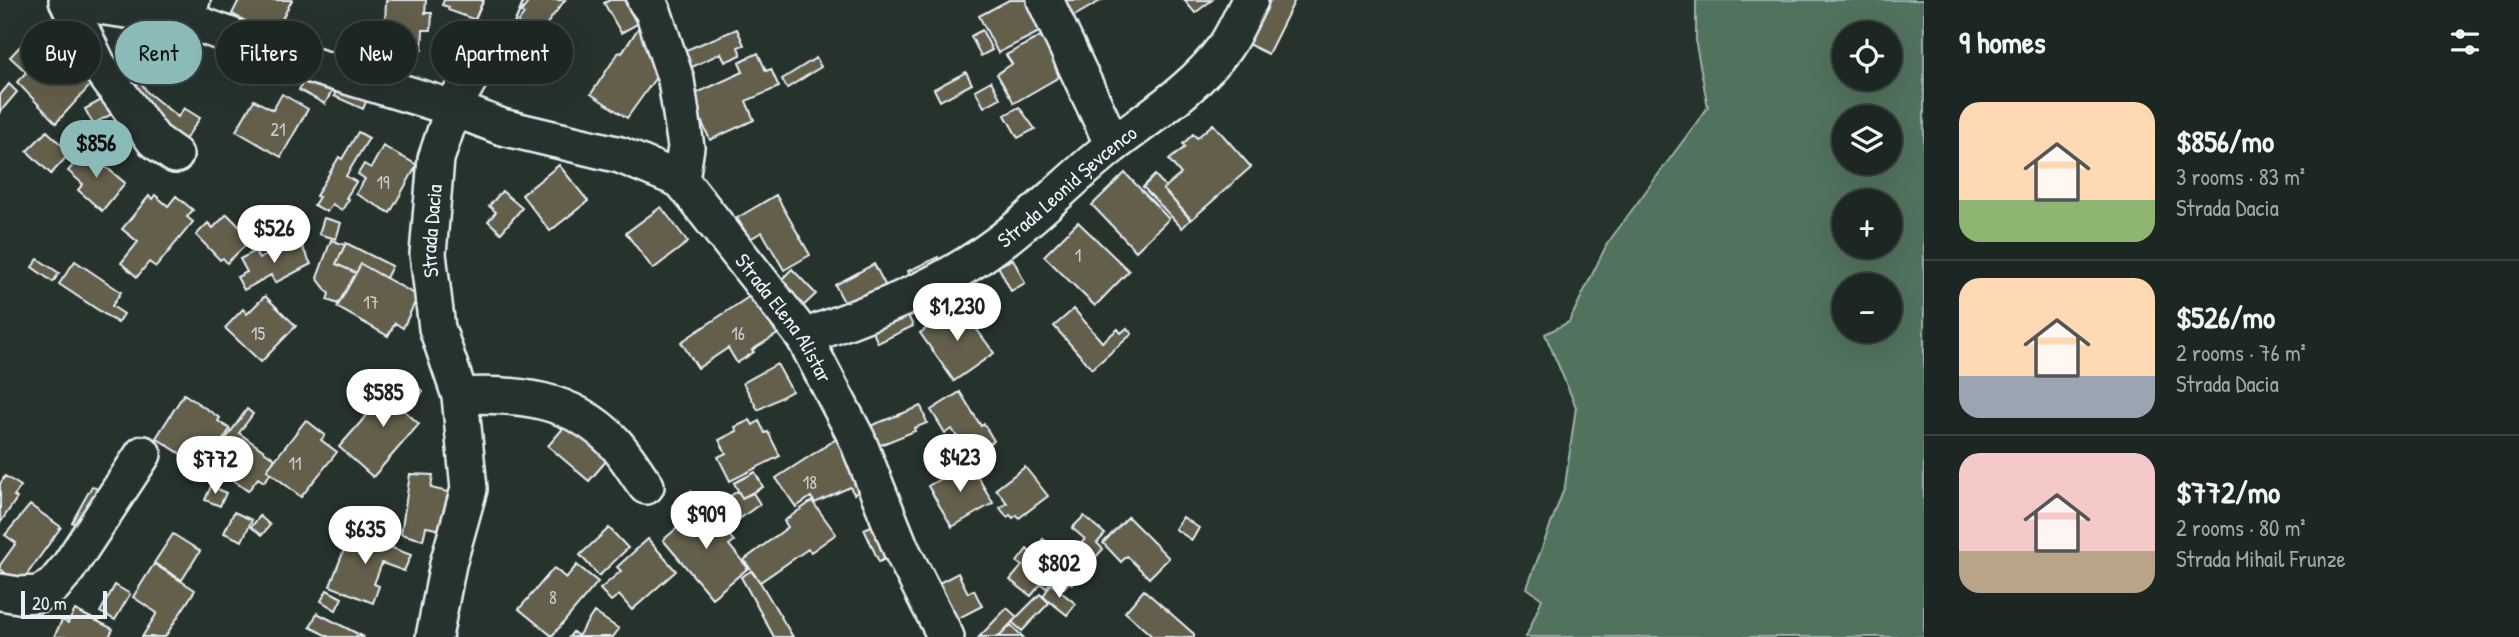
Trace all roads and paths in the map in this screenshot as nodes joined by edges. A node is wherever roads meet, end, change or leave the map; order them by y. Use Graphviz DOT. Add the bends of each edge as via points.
graph roads {
  1 [pos="67,0"];
  2 [pos="89,0"];
  3 [pos="504,0"];
  4 [pos="645,0"];
  5 [pos="1045,0"];
  6 [pos="1250,0"];
  7 [pos="187,9"];
  8 [pos="453,108"];
  9 [pos="1113,145"];
  10 [pos="175,155"];
  11 [pos="681,180"];
  12 [pos="804,337"];
  13 [pos="460,396"];
  14 [pos="143,454"];
  15 [pos="646,486"];
  16 [pos="0,592"];
  17 [pos="435,637"];
  18 [pos="946,637"];
  1 -- 10 [label="street" via="98,65 154,140"];
  2 -- 7 [label="street" via="105,7"];
  3 -- 8 [label="street, Strada Dacia"];
  4 -- 11 [label="street" via="676,80 687,147"];
  5 -- 9 [label="street"];
  6 -- 9 [label="street, Strada Leonid Șevcenco" via="1225,47 1199,75"];
  7 -- 8 [label="street" via="304,63"];
  8 -- 11 [label="street" via="502,127 620,156"];
  8 -- 13 [label="street, Strada Dacia" via="436,159 428,254 437,328"];
  9 -- 12 [label="street, Strada Leonid Șevcenco" via="995,246 951,274 875,311"];
  11 -- 12 [label="street, Strada Elena Alistar"];
  12 -- 18 [label="street, Strada Elena Alistar" via="857,439 901,549"];
  13 -- 15 [label="street" via="517,395 580,414 615,443"];
  13 -- 17 [label="street, Strada Dacia" via="469,489 448,564"];
  14 -- 16 [label="street" via="53,586 39,594"];
}
